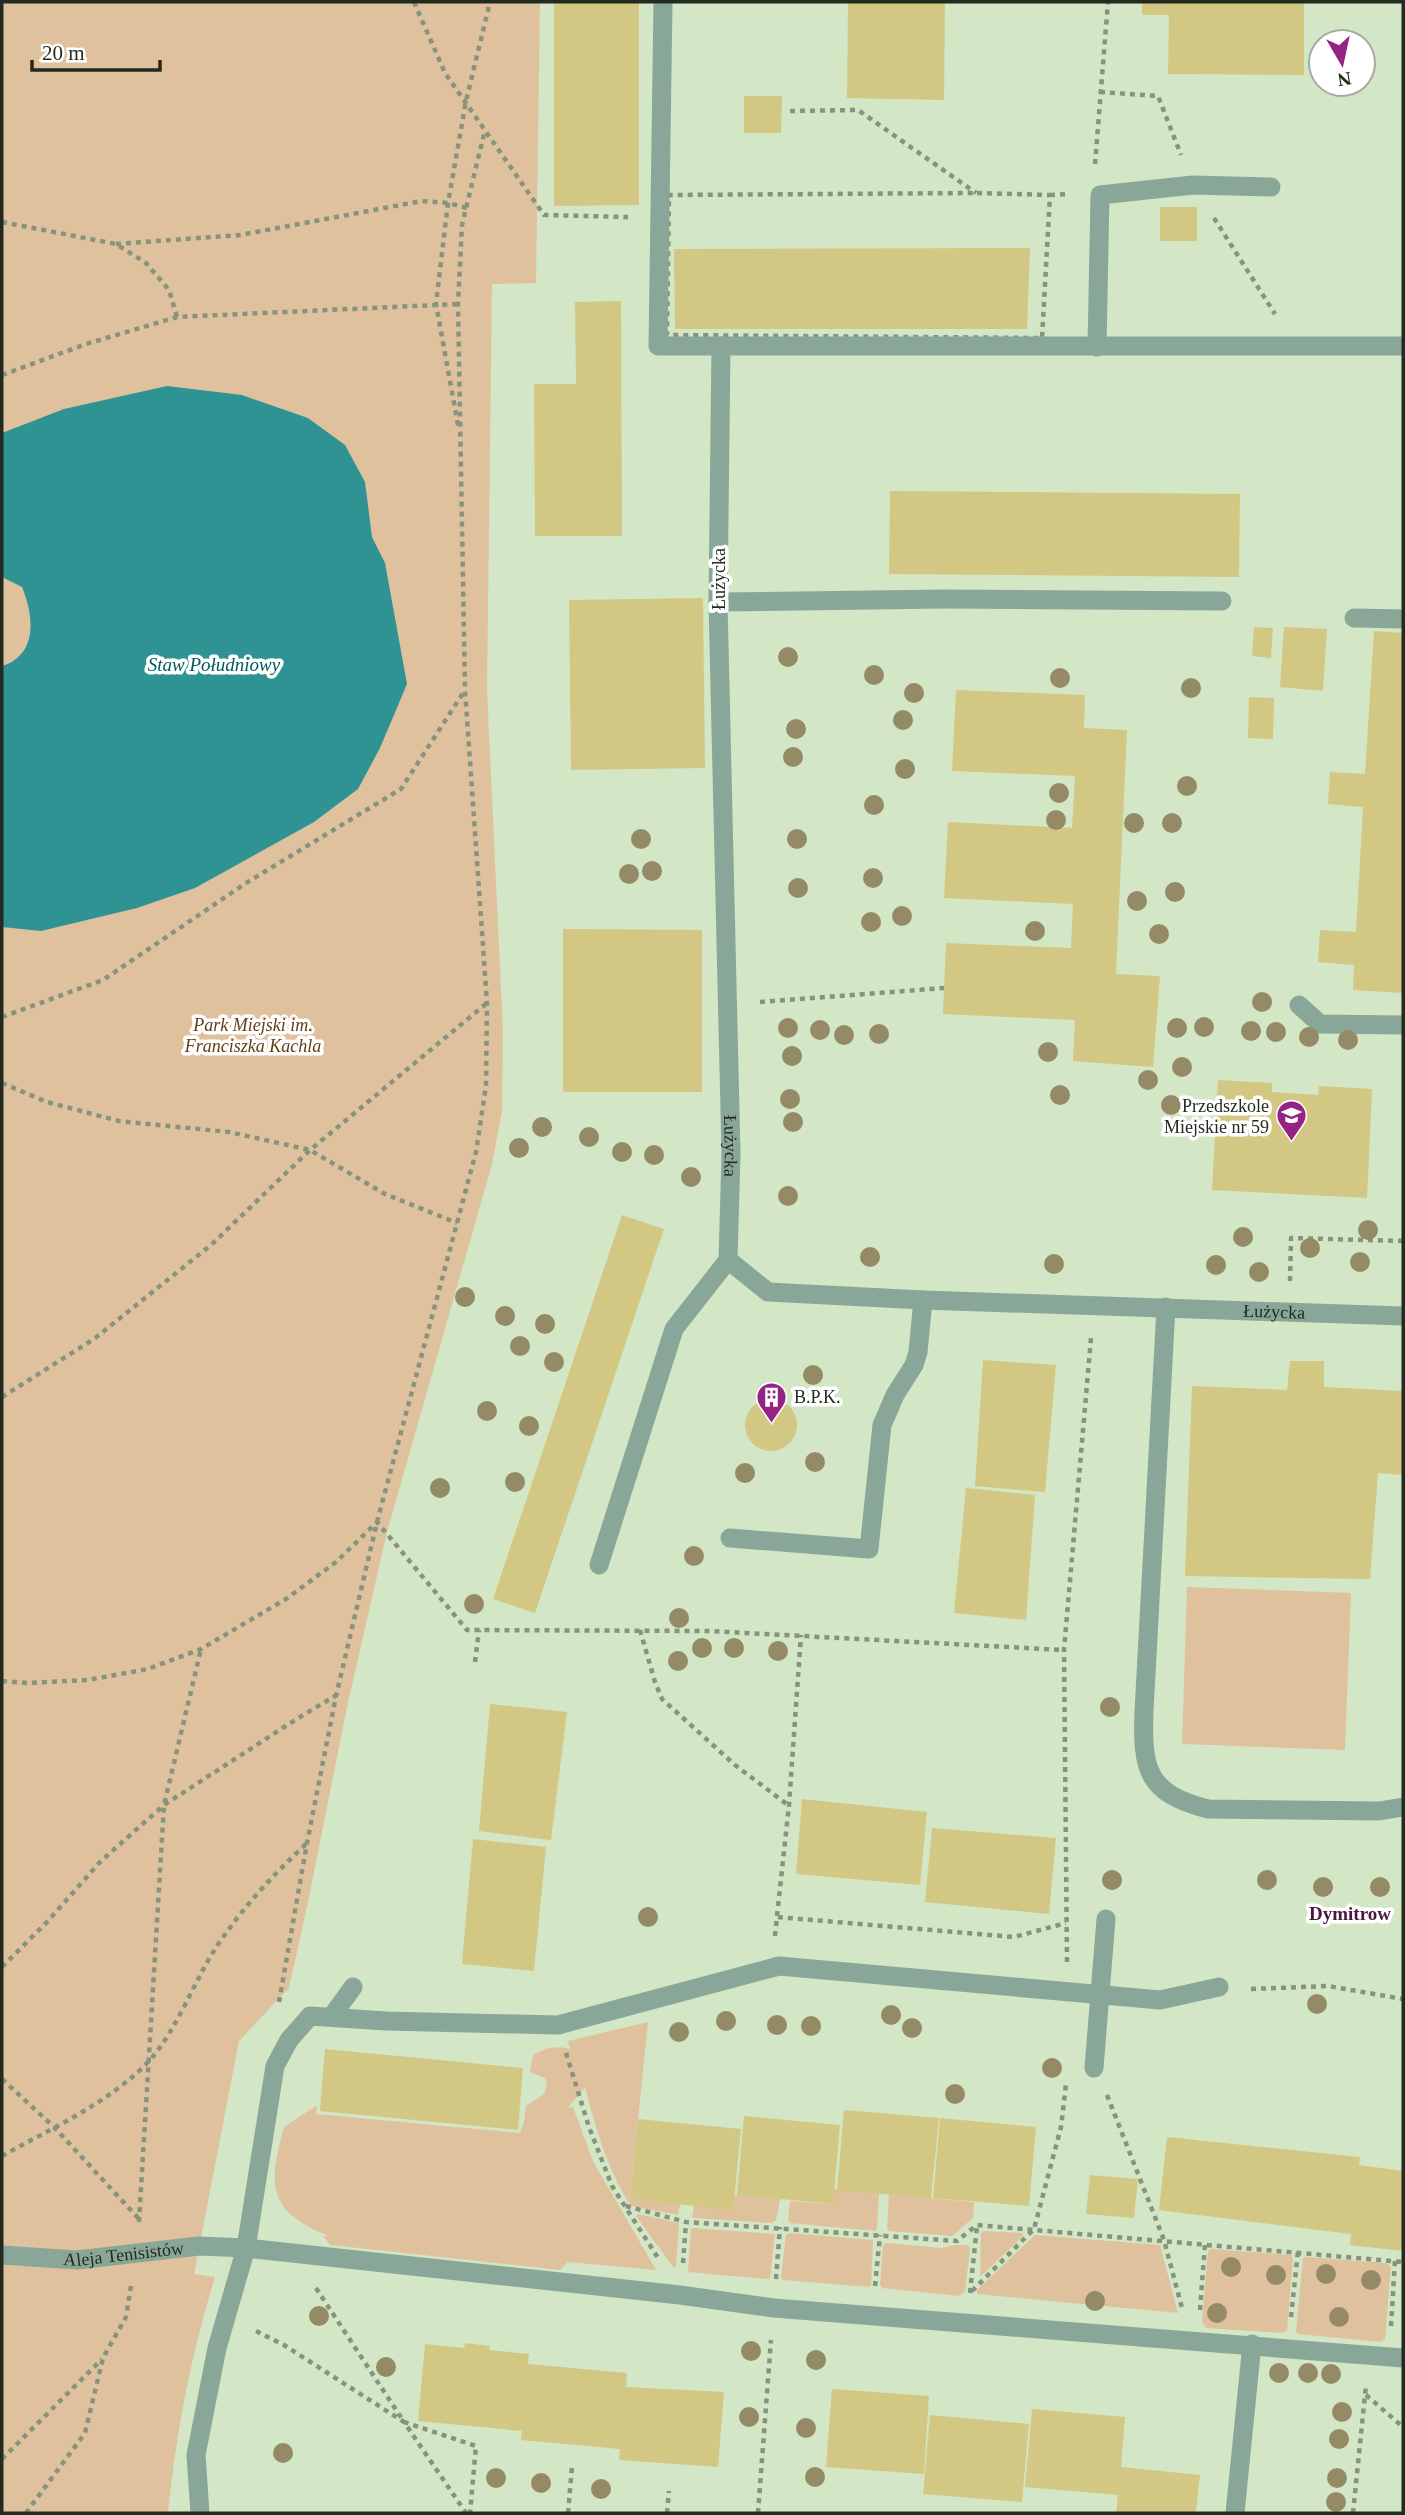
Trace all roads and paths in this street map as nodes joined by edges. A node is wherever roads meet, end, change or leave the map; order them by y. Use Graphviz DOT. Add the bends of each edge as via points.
graph roads {
  1 [pos="414,2"];
  2 [pos="490,2"];
  3 [pos="663,2"];
  4 [pos="1108,2"];
  5 [pos="466,101"];
  6 [pos="789,111"];
  7 [pos="485,130"];
  8 [pos="1095,169"];
  9 [pos="1271,187"];
  10 [pos="977,193"];
  11 [pos="1072,194"];
  12 [pos="1050,195"];
  13 [pos="448,203"];
  14 [pos="467,208"];
  15 [pos="633,218"];
  16 [pos="2,222"];
  17 [pos="116,244"];
  18 [pos="458,303"];
  19 [pos="436,304"];
  20 [pos="177,317"];
  21 [pos="722,346"];
  22 [pos="1403,346"];
  23 [pos="1097,347"];
  24 [pos="2,376"];
  25 [pos="460,439"];
  26 [pos="1222,601"];
  27 [pos="719,602"];
  28 [pos="1354,618"];
  29 [pos="1403,619"];
  30 [pos="465,690"];
  31 [pos="944,988"];
  32 [pos="487,1003"];
  33 [pos="728,1004"];
  34 [pos="1299,1004"];
  35 [pos="2,1017"];
  36 [pos="1403,1025"];
  37 [pos="2,1083"];
  38 [pos="310,1150"];
  39 [pos="457,1223"];
  40 [pos="1403,1241"];
  41 [pos="728,1259"];
  42 [pos="923,1300"];
  43 [pos="1166,1307"];
  44 [pos="1289,1311"];
  45 [pos="1403,1317"];
  46 [pos="1091,1333"];
  47 [pos="2,1397"];
  48 [pos="377,1521"];
  49 [pos="730,1538"];
  50 [pos="598,1565"];
  51 [pos="479,1630"];
  52 [pos="640,1630"];
  53 [pos="801,1635"];
  54 [pos="201,1649"];
  55 [pos="1064,1650"];
  56 [pos="475,1662"];
  57 [pos="2,1681"];
  58 [pos="336,1696"];
  59 [pos="164,1805"];
  60 [pos="789,1805"];
  61 [pos="1403,1807"];
  62 [pos="307,1843"];
  63 [pos="777,1917"];
  64 [pos="1107,1919"];
  65 [pos="2,1967"];
  66 [pos="353,1987"];
  67 [pos="1219,1987"];
  68 [pos="1070,1991"];
  69 [pos="1102,1994"];
  70 [pos="1403,1999"];
  71 [pos="277,2012"];
  72 [pos="332,2016"];
  73 [pos="558,2025"];
  74 [pos="149,2061"];
  75 [pos="1094,2068"];
  76 [pos="2,2078"];
  77 [pos="1066,2078"];
  78 [pos="1106,2091"];
  79 [pos="54,2127"];
  80 [pos="2,2156"];
  81 [pos="625,2206"];
  82 [pos="686,2222"];
  83 [pos="977,2225"];
  84 [pos="780,2228"];
  85 [pos="1034,2229"];
  86 [pos="880,2235"];
  87 [pos="1164,2240"];
  88 [pos="1205,2244"];
  89 [pos="246,2248"];
  90 [pos="1298,2251"];
  91 [pos="136,2252"];
  92 [pos="2,2255"];
  93 [pos="1395,2260"];
  94 [pos="1403,2262"];
  95 [pos="315,2287"];
  96 [pos="970,2293"];
  97 [pos="680,2295"];
  98 [pos="774,2308"];
  99 [pos="873,2315"];
  100 [pos="967,2323"];
  101 [pos="255,2330"];
  102 [pos="1194,2340"];
  103 [pos="1252,2344"];
  104 [pos="1287,2348"];
  105 [pos="1368,2355"];
  106 [pos="1396,2357"];
  107 [pos="103,2358"];
  108 [pos="1365,2395"];
  109 [pos="404,2423"];
  110 [pos="1403,2427"];
  111 [pos="2,2459"];
  112 [pos="572,2467"];
  113 [pos="669,2491"];
  114 [pos="26,2513"];
  115 [pos="200,2513"];
  116 [pos="468,2513"];
  117 [pos="568,2513"];
  118 [pos="667,2513"];
  119 [pos="758,2513"];
  120 [pos="1235,2513"];
  121 [pos="1353,2513"];
  1 -- 5 [label="path" via="445,73"];
  2 -- 5 [label="path"];
  3 -- 21 [label="street" via="657,346"];
  4 -- 8 [label="path"];
  5 -- 7 [label="path"];
  5 -- 13 [label="path"];
  6 -- 10 [label="path" via="858,110"];
  7 -- 14 [label="path"];
  7 -- 15 [label="path" via="544,215"];
  9 -- 23 [label="street" via="1193,185 1100,195"];
  10 -- 12 [label="path"];
  10 -- 12 [label="path" via="669,195 667,335 1042,338"];
  11 -- 12 [label="path"];
  13 -- 14 [label="path"];
  13 -- 17 [label="path" via="422,201 240,235"];
  13 -- 19 [label="path"];
  14 -- 18 [label="path"];
  16 -- 17 [label="path"];
  17 -- 20 [label="path" via="146,263 169,290"];
  18 -- 19 [label="path"];
  18 -- 25 [label="path"];
  19 -- 20 [label="path"];
  19 -- 25 [label="path"];
  20 -- 24 [label="path"];
  21 -- 23 [label="street"];
  21 -- 27 [label="street, Łużycka"];
  22 -- 23 [label="street"];
  25 -- 30 [label="path"];
  26 -- 27 [label="street"];
  27 -- 33 [label="street, Łużycka"];
  28 -- 29 [label="street"];
  30 -- 32 [label="path"];
  30 -- 35 [label="path" via="401,789 246,883 103,980"];
  31 -- 33 [label="path"];
  32 -- 38 [label="path"];
  32 -- 39 [label="path" via="486,1086 476,1152"];
  33 -- 41 [label="street, Łużycka"];
  34 -- 36 [label="street" via="1320,1024"];
  37 -- 38 [label="path" via="118,1121 229,1132"];
  38 -- 39 [label="path" via="385,1194"];
  38 -- 47 [label="path" via="211,1245 94,1339"];
  39 -- 48 [label="path"];
  40 -- 44 [label="path" via="1291,1238"];
  41 -- 42 [label="street, Łużycka" via="768,1292"];
  41 -- 50 [label="street" via="674,1329"];
  42 -- 43 [label="street, Łużycka"];
  42 -- 49 [label="street" via="914,1366 882,1425 869,1549"];
  43 -- 44 [label="street, Łużycka"];
  43 -- 61 [label="street" via="1144,1711 1143,1746 1149,1772 1181,1802 1208,1809 1379,1811"];
  44 -- 45 [label="street, Łużycka"];
  46 -- 55 [label="path"];
  48 -- 51 [label="path" via="467,1630"];
  48 -- 54 [label="path" via="336,1562 286,1599"];
  48 -- 58 [label="path"];
  51 -- 52 [label="path"];
  51 -- 56 [label="path"];
  52 -- 53 [label="path"];
  52 -- 60 [label="path" via="662,1699 735,1765"];
  53 -- 55 [label="path"];
  53 -- 60 [label="path"];
  54 -- 57 [label="path" via="148,1668 88,1680"];
  54 -- 59 [label="path"];
  55 -- 68 [label="path"];
  58 -- 59 [label="path"];
  58 -- 62 [label="path"];
  59 -- 65 [label="path" via="101,1861"];
  59 -- 74 [label="path"];
  60 -- 63 [label="path"];
  62 -- 71 [label="path"];
  62 -- 74 [label="path" via="268,1880 219,1943"];
  64 -- 69 [label="street"];
  66 -- 72 [label="street"];
  67 -- 69 [label="street" via="1160,2000"];
  67 -- 70 [label="path" via="1328,1986"];
  68 -- 69 [label="street"];
  68 -- 73 [label="street" via="779,1966"];
  69 -- 75 [label="street"];
  72 -- 73 [label="street"];
  72 -- 89 [label="street" via="310,2016 275,2066"];
  73 -- 81 [label="path" via="589,2127 612,2186"];
  74 -- 79 [label="path" via="110,2094"];
  74 -- 79 [label="path" via="140,2220"];
  76 -- 79 [label="path"];
  77 -- 85 [label="path" via="1061,2127"];
  78 -- 87 [label="path"];
  79 -- 80 [label="path"];
  81 -- 82 [label="path"];
  81 -- 97 [label="path"];
  82 -- 84 [label="path"];
  82 -- 97 [label="path"];
  83 -- 85 [label="path"];
  83 -- 86 [label="path" via="957,2241"];
  83 -- 96 [label="path"];
  84 -- 86 [label="path"];
  84 -- 98 [label="path"];
  85 -- 87 [label="path"];
  85 -- 96 [label="path"];
  86 -- 99 [label="path"];
  87 -- 88 [label="path"];
  87 -- 102 [label="path"];
  88 -- 90 [label="path"];
  88 -- 102 [label="path"];
  89 -- 91 [label="street, Aleja Tenisistów" via="199,2246"];
  89 -- 97 [label="street, Aleja Tenisistów"];
  89 -- 115 [label="street" via="216,2348 196,2455"];
  90 -- 93 [label="path"];
  90 -- 104 [label="path"];
  91 -- 92 [label="street, Aleja Tenisistów" via="78,2260"];
  91 -- 107 [label="path" via="126,2317"];
  93 -- 94 [label="path"];
  93 -- 106 [label="path"];
  95 -- 109 [label="path"];
  96 -- 100 [label="path"];
  97 -- 98 [label="street, Aleja Tenisistów"];
  98 -- 99 [label="street, Aleja Tenisistów"];
  98 -- 119 [label="path"];
  99 -- 100 [label="street, Aleja Tenisistów"];
  100 -- 102 [label="street, Aleja Tenisistów"];
  101 -- 109 [label="path"];
  102 -- 103 [label="street, Aleja Tenisistów"];
  103 -- 104 [label="street, Aleja Tenisistów"];
  103 -- 120 [label="street"];
  104 -- 105 [label="street, Aleja Tenisistów"];
  105 -- 106 [label="street, Aleja Tenisistów"];
  105 -- 108 [label="path"];
  107 -- 111 [label="path"];
  107 -- 114 [label="path" via="85,2432"];
  108 -- 110 [label="path"];
  108 -- 121 [label="path"];
  109 -- 116 [label="path"];
  109 -- 116 [label="path" via="476,2446"];
  112 -- 117 [label="path"];
  113 -- 118 [label="path"];
}
